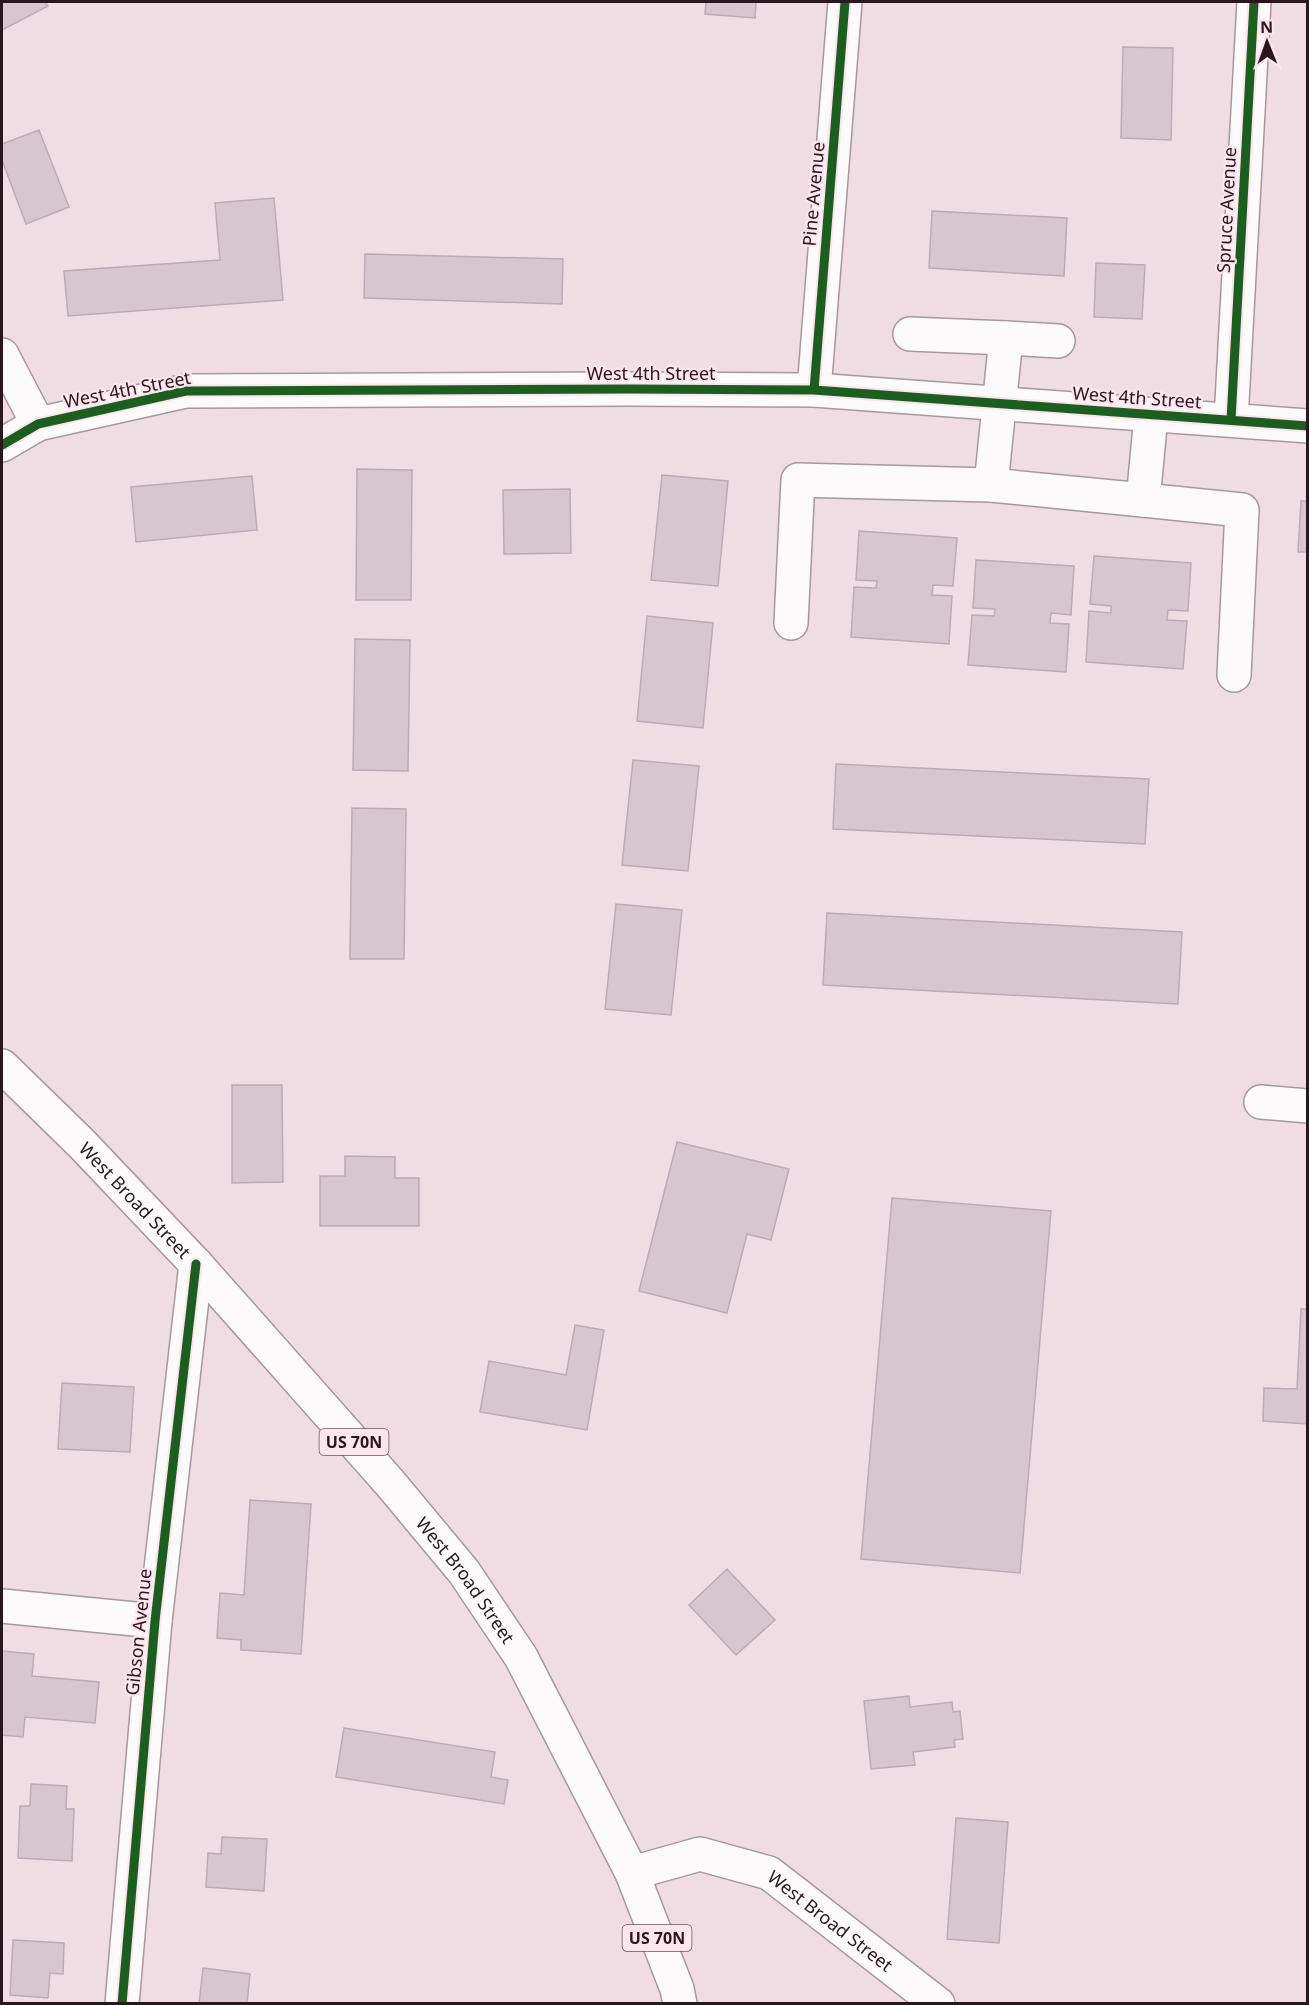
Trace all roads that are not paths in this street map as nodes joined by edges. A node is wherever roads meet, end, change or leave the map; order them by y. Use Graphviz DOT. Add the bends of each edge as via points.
graph roads {
  1 [pos="845,2"];
  2 [pos="1254,2"];
  3 [pos="910,334"];
  4 [pos="1006,338"];
  5 [pos="1058,341"];
  6 [pos="2,355"];
  7 [pos="814,390"];
  8 [pos="1000,404"];
  9 [pos="1151,416"];
  10 [pos="1230,420"];
  11 [pos="38,424"];
  12 [pos="1308,426"];
  13 [pos="2,445"];
  14 [pos="992,485"];
  15 [pos="1143,500"];
  16 [pos="791,623"];
  17 [pos="1234,675"];
  18 [pos="2,1066"];
  19 [pos="1261,1102"];
  20 [pos="1308,1106"];
  21 [pos="196,1264"];
  22 [pos="2,1606"];
  23 [pos="155,1621"];
  24 [pos="632,1873"];
  25 [pos="122,2004"];
  26 [pos="680,2004"];
  27 [pos="938,2004"];
  1 -- 7 [label="street, Pine Avenue"];
  2 -- 10 [label="street, Spruce Avenue"];
  3 -- 4 [label="street"];
  4 -- 5 [label="street"];
  4 -- 8 [label="street"];
  6 -- 11 [label="street"];
  7 -- 8 [label="street, West 4th Street"];
  7 -- 11 [label="street, West 4th Street" via="186,391"];
  8 -- 9 [label="street, West 4th Street"];
  8 -- 14 [label="street"];
  9 -- 10 [label="street, West 4th Street"];
  9 -- 15 [label="street"];
  10 -- 12 [label="street, West 4th Street"];
  11 -- 13 [label="street, West 4th Street"];
  14 -- 15 [label="street"];
  14 -- 16 [label="street" via="798,480"];
  15 -- 17 [label="street" via="1242,510"];
  18 -- 21 [label="street, West Broad Street / US 70N"];
  19 -- 20 [label="street"];
  21 -- 23 [label="street, Gibson Avenue"];
  21 -- 24 [label="street, West Broad Street / US 70N" via="464,1572 520,1657"];
  22 -- 23 [label="street"];
  23 -- 25 [label="street, Gibson Avenue"];
  24 -- 26 [label="street, US 70N"];
  24 -- 27 [label="street, West Broad Street" via="700,1854 769,1873"];
}
